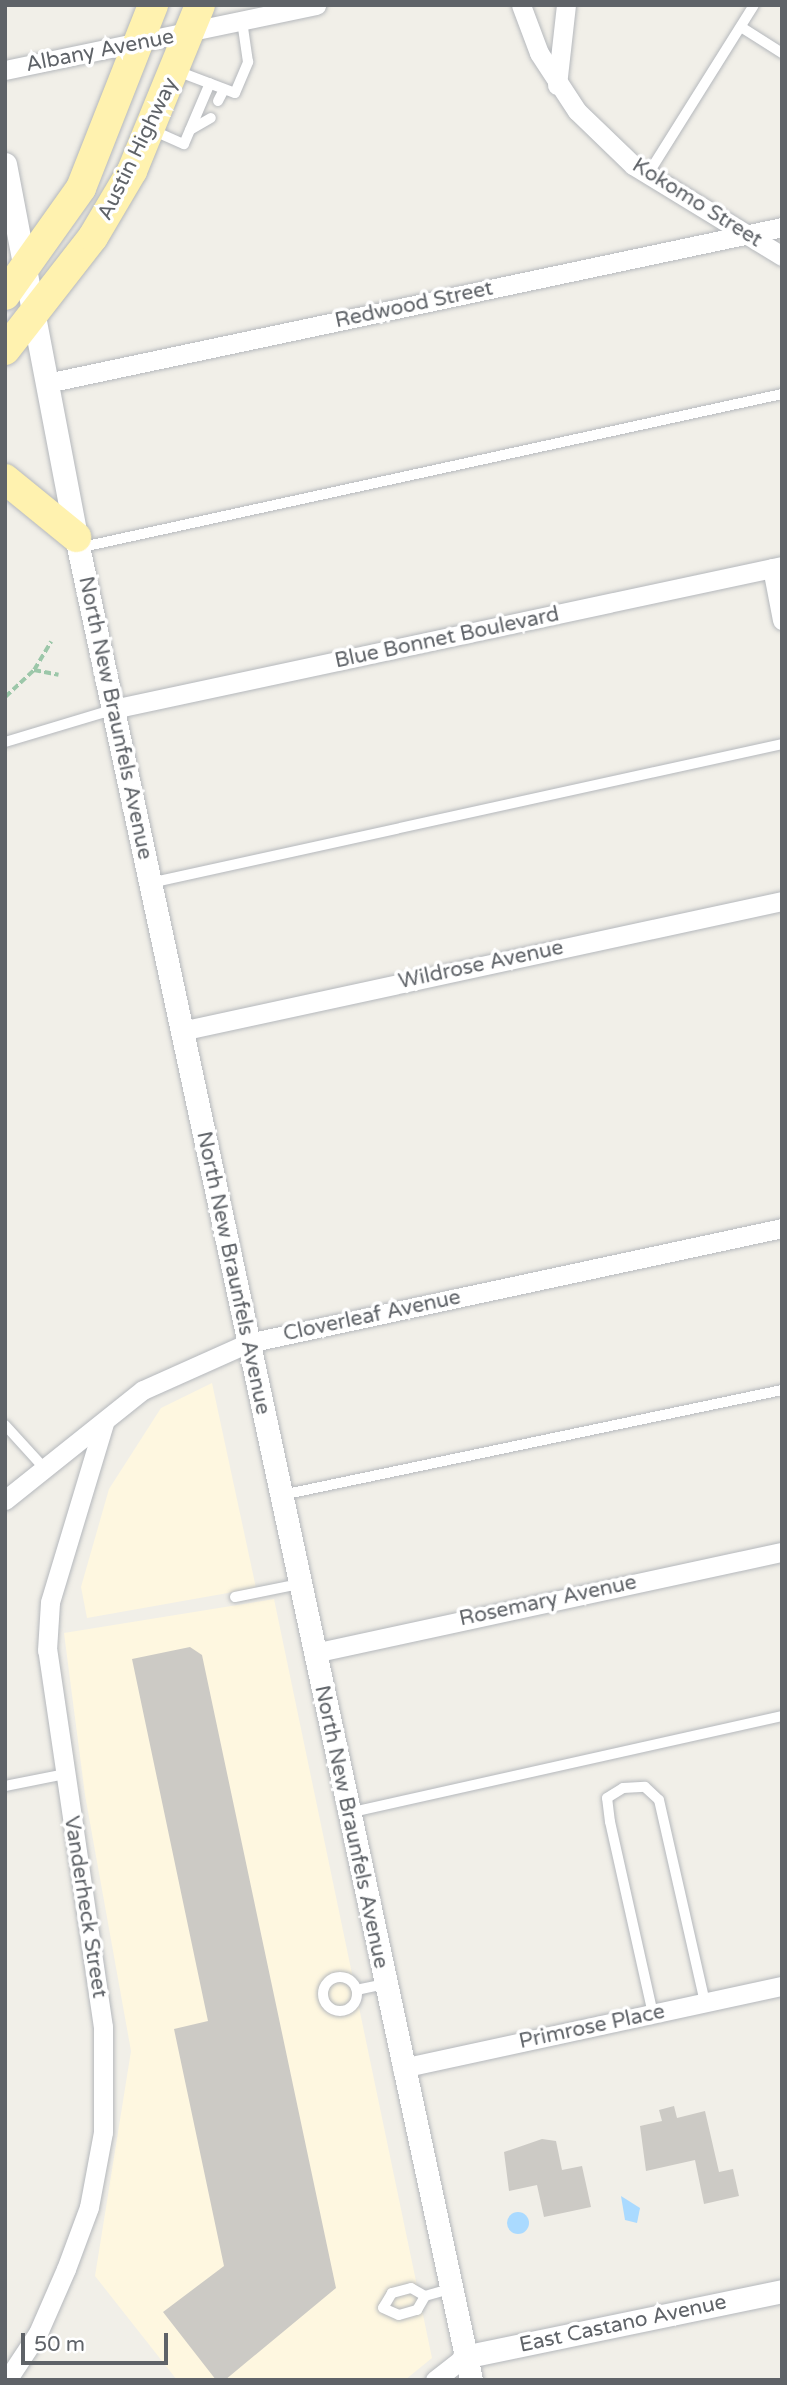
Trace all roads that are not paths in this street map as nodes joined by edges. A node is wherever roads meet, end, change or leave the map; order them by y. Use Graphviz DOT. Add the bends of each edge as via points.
graph roads {
  1 [pos="153,5"];
  2 [pos="316,5"];
  3 [pos="521,5"];
  4 [pos="566,5"];
  5 [pos="754,5"];
  6 [pos="197,18"];
  7 [pos="242,21"];
  8 [pos="741,27"];
  9 [pos="142,42"];
  10 [pos="782,53"];
  11 [pos="5,70"];
  12 [pos="177,71"];
  13 [pos="211,83"];
  14 [pos="557,86"];
  15 [pos="224,89"];
  16 [pos="219,101"];
  17 [pos="211,118"];
  18 [pos="150,129"];
  19 [pos="190,130"];
  20 [pos="5,164"];
  21 [pos="648,174"];
  22 [pos="782,227"];
  23 [pos="748,234"];
  24 [pos="782,256"];
  25 [pos="28,267"];
  26 [pos="5,295"];
  27 [pos="36,316"];
  28 [pos="5,350"];
  29 [pos="47,383"];
  30 [pos="782,394"];
  31 [pos="5,479"];
  32 [pos="77,542"];
  33 [pos="777,567"];
  34 [pos="782,620"];
  35 [pos="113,709"];
  36 [pos="5,743"];
  37 [pos="782,744"];
  38 [pos="150,883"];
  39 [pos="782,901"];
  40 [pos="181,1031"];
  41 [pos="782,1228"];
  42 [pos="248,1343"];
  43 [pos="782,1390"];
  44 [pos="104,1423"];
  45 [pos="5,1425"];
  46 [pos="46,1471"];
  47 [pos="280,1496"];
  48 [pos="5,1500"];
  49 [pos="782,1552"];
  50 [pos="299,1584"];
  51 [pos="235,1597"];
  52 [pos="314,1653"];
  53 [pos="782,1716"];
  54 [pos="65,1774"];
  55 [pos="5,1786"];
  56 [pos="348,1813"];
  57 [pos="384,1984"];
  58 [pos="782,1986"];
  59 [pos="361,1989"];
  60 [pos="705,2003"];
  61 [pos="653,2014"];
  62 [pos="402,2068"];
  63 [pos="450,2289"];
  64 [pos="782,2291"];
  65 [pos="425,2296"];
  66 [pos="464,2357"];
  67 [pos="7,2380"];
  68 [pos="435,2380"];
  69 [pos="471,2380"];
  1 -- 9 [label="main road, Austin Highway"];
  2 -- 7 [label="street, Albany Avenue"];
  3 -- 14 [label="street, Kokomo Street"];
  4 -- 14 [label="street"];
  5 -- 8 [label="lane"];
  6 -- 7 [label="street, Albany Avenue"];
  6 -- 9 [label="street, Albany Avenue"];
  6 -- 12 [label="main road, Austin Highway"];
  7 -- 15 [label="lane" via="247,62 234,93"];
  8 -- 10 [label="lane"];
  8 -- 21 [label="lane"];
  9 -- 11 [label="street, Albany Avenue"];
  9 -- 25 [label="main road, Austin Highway" via="81,188"];
  12 -- 13 [label="lane"];
  12 -- 18 [label="main road, Austin Highway"];
  13 -- 15 [label="lane"];
  13 -- 19 [label="lane"];
  14 -- 21 [label="street, Kokomo Street"];
  15 -- 16 [label="lane"];
  17 -- 19 [label="lane"];
  18 -- 19 [label="lane" via="184,144"];
  18 -- 27 [label="main road, Austin Highway" via="93,237"];
  20 -- 25 [label="street, North New Braunfels Avenue"];
  21 -- 23 [label="street, Kokomo Street"];
  22 -- 23 [label="street, Redwood Street"];
  23 -- 24 [label="street, Kokomo Street"];
  23 -- 29 [label="street, Redwood Street"];
  25 -- 26 [label="main road, Austin Highway"];
  25 -- 27 [label="street, North New Braunfels Avenue"];
  27 -- 28 [label="main road, Austin Highway"];
  27 -- 29 [label="street, North New Braunfels Avenue"];
  29 -- 32 [label="street, North New Braunfels Avenue"];
  30 -- 32 [label="lane"];
  31 -- 32 [label="main road"];
  32 -- 35 [label="street, North New Braunfels Avenue"];
  33 -- 34 [label="street"];
  33 -- 35 [label="street, Blue Bonnet Boulevard"];
  35 -- 36 [label="lane"];
  35 -- 38 [label="street, North New Braunfels Avenue"];
  37 -- 38 [label="lane"];
  38 -- 40 [label="street, North New Braunfels Avenue"];
  39 -- 40 [label="street, Wildrose Avenue"];
  40 -- 42 [label="street, North New Braunfels Avenue"];
  41 -- 42 [label="street, Cloverleaf Avenue"];
  42 -- 44 [label="street, Cloverleaf Avenue" via="165,1376"];
  42 -- 47 [label="street, North New Braunfels Avenue"];
  43 -- 47 [label="lane"];
  44 -- 46 [label="street, Cloverleaf Avenue"];
  44 -- 54 [label="street, Vanderheck Street" via="50,1602 47,1650"];
  45 -- 46 [label="lane"];
  46 -- 48 [label="street, Cloverleaf Avenue"];
  47 -- 50 [label="street, North New Braunfels Avenue"];
  49 -- 52 [label="street, Rosemary Avenue"];
  50 -- 51 [label="lane"];
  50 -- 52 [label="street, North New Braunfels Avenue"];
  52 -- 56 [label="street, North New Braunfels Avenue"];
  53 -- 56 [label="lane"];
  54 -- 55 [label="lane"];
  54 -- 67 [label="street, Vanderheck Street" via="103,2026 103,2132 89,2207 66,2269 38,2333"];
  56 -- 57 [label="street, North New Braunfels Avenue"];
  57 -- 59 [label="lane"];
  57 -- 62 [label="street, North New Braunfels Avenue"];
  58 -- 60 [label="street, Primrose Place"];
  60 -- 61 [label="street, Primrose Place"];
  60 -- 61 [label="lane" via="659,1800 645,1787 623,1788 607,1798 610,1822"];
  61 -- 62 [label="street, Primrose Place"];
  62 -- 63 [label="street, North New Braunfels Avenue"];
  63 -- 65 [label="lane"];
  63 -- 66 [label="street, North New Braunfels Avenue"];
  64 -- 66 [label="street, East Castano Avenue"];
  66 -- 68 [label="street"];
  66 -- 69 [label="street, North New Braunfels Avenue"];
}
